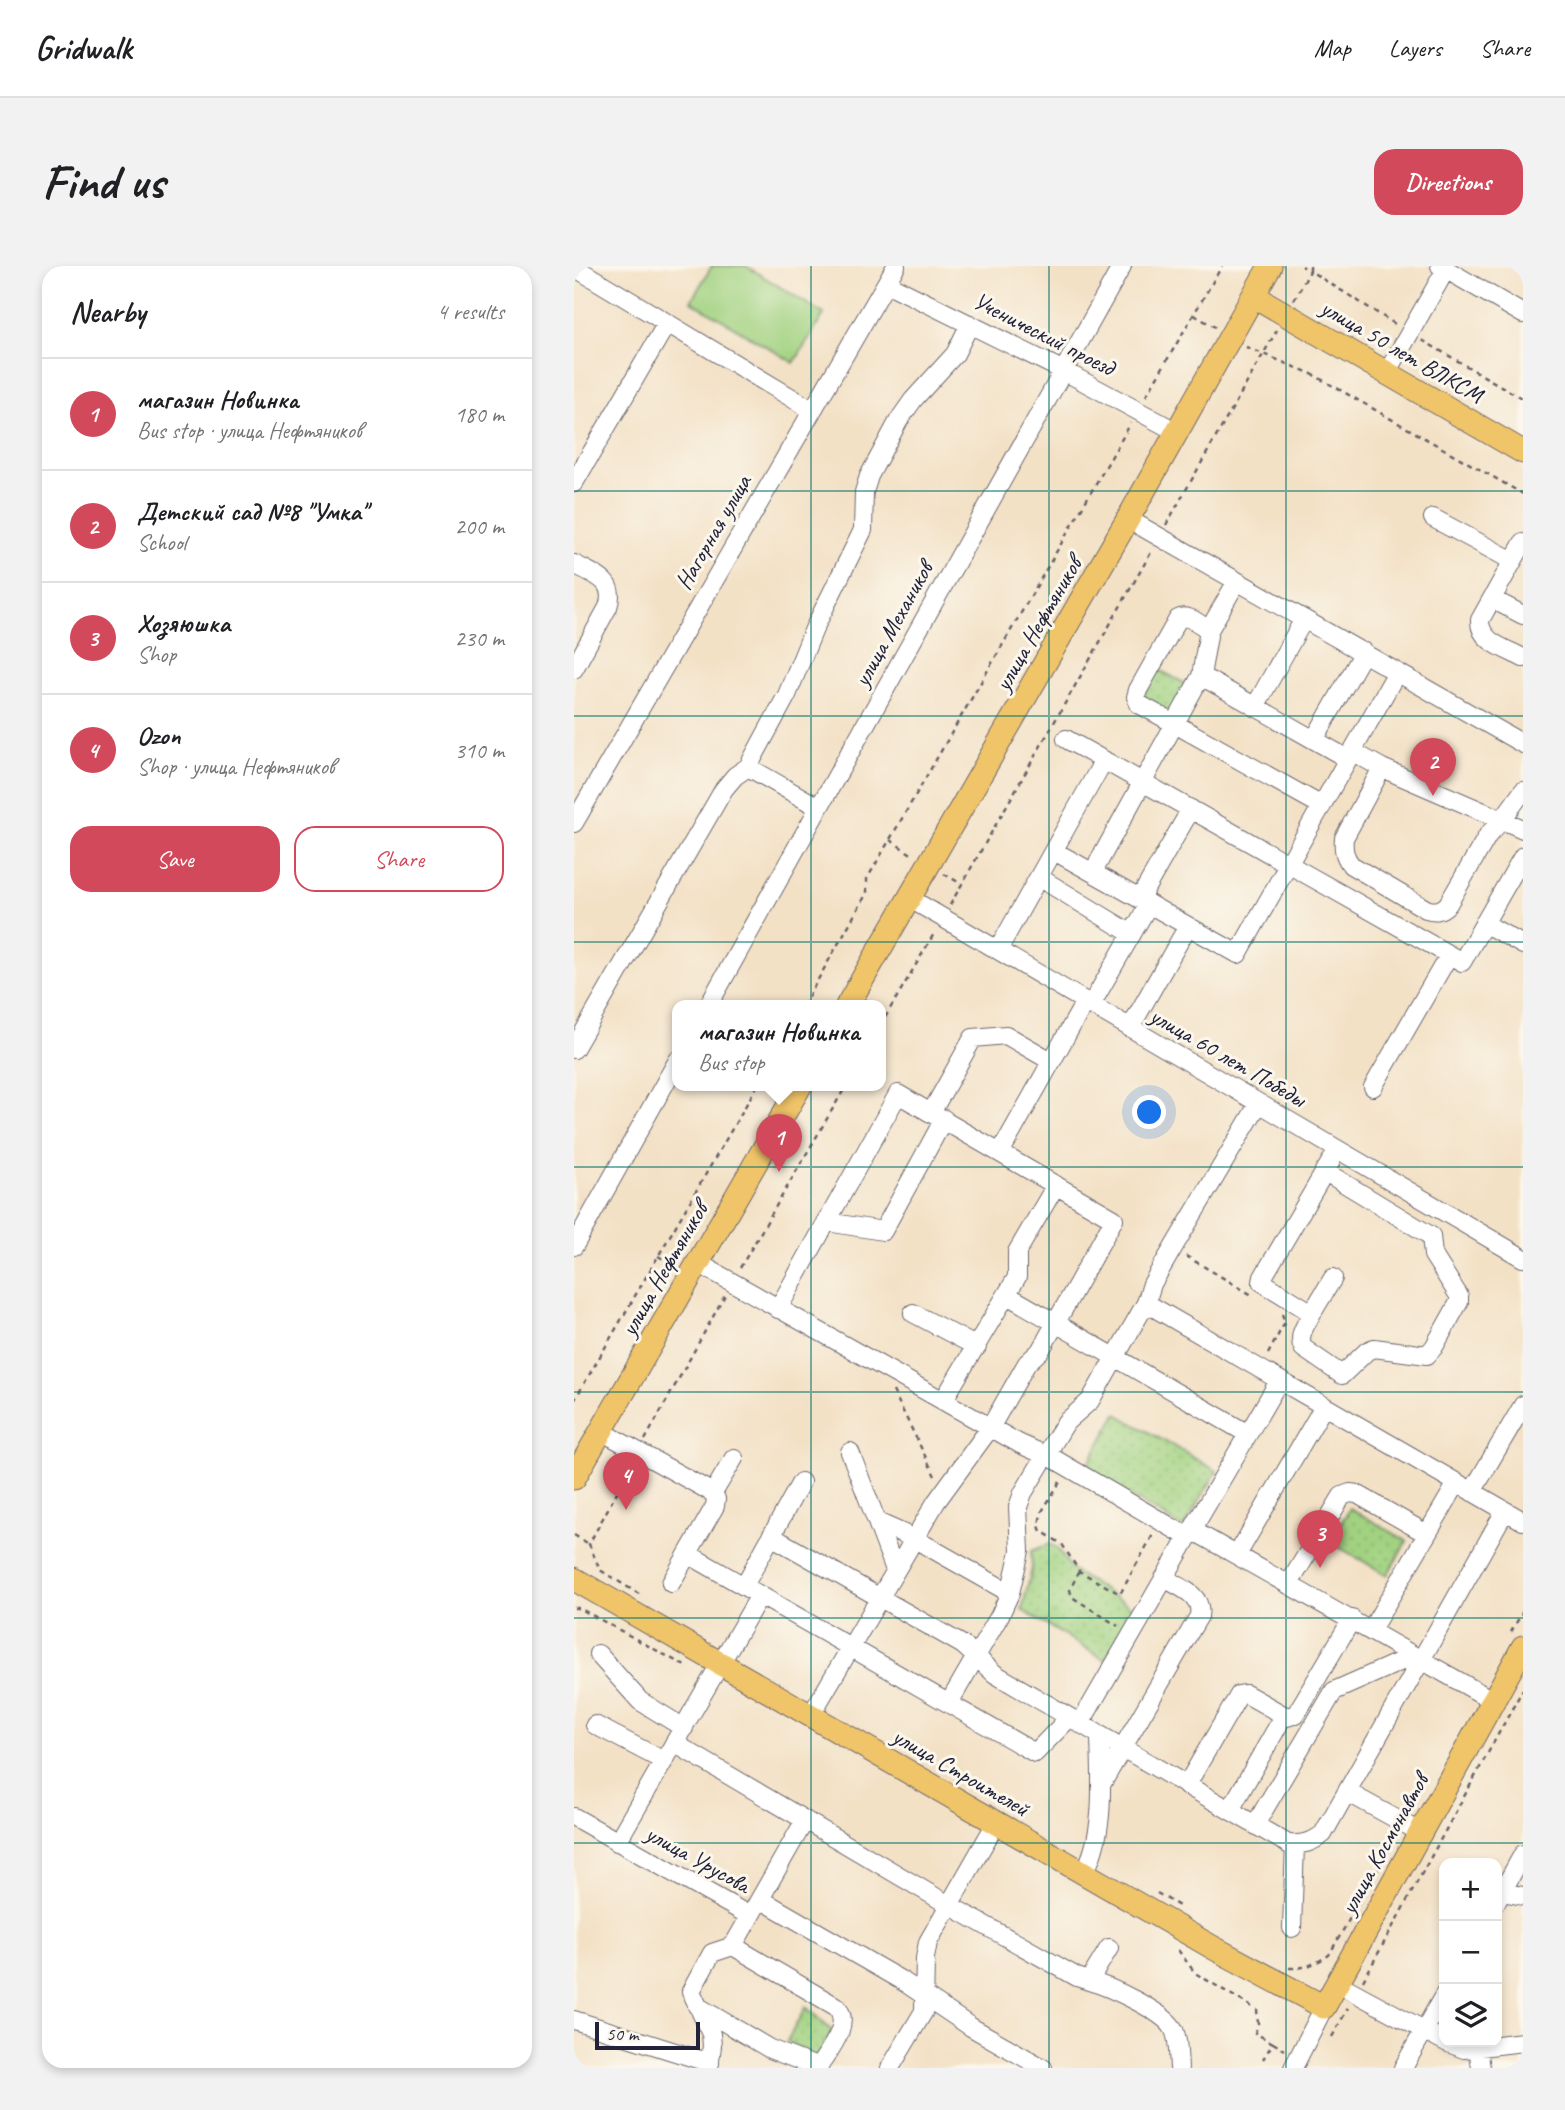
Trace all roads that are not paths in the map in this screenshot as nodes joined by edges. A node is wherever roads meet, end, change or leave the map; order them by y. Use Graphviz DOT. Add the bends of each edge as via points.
graph roads {
  1 [pos="896,266"];
  2 [pos="1122,266"];
  3 [pos="1270,266"];
  4 [pos="574,267"];
  5 [pos="1443,268"];
  6 [pos="887,283"];
  7 [pos="1254,296"];
  8 [pos="1523,314"];
  9 [pos="667,323"];
  10 [pos="970,324"];
  11 [pos="1064,371"];
  12 [pos="1387,373"];
  13 [pos="812,410"];
  14 [pos="1177,432"];
  15 [pos="1523,452"];
  16 [pos="574,483"];
  17 [pos="1433,518"];
  18 [pos="1128,519"];
  19 [pos="1523,543"];
  20 [pos="1513,561"];
  21 [pos="574,564"];
  22 [pos="1237,581"];
  23 [pos="1492,599"];
  24 [pos="1523,615"];
  25 [pos="1304,619"];
  26 [pos="1209,630"];
  27 [pos="1364,652"];
  28 [pos="1523,658"];
  29 [pos="574,669"];
  30 [pos="1397,671"];
  31 [pos="1201,676"];
  32 [pos="1255,707"];
  33 [pos="1175,724"];
  34 [pos="1066,739"];
  35 [pos="1314,740"];
  36 [pos="1523,744"];
  37 [pos="1350,755"];
  38 [pos="1104,760"];
  39 [pos="748,767"];
  40 [pos="1382,768"];
  41 [pos="1143,783"];
  42 [pos="1523,791"];
  43 [pos="1322,806"];
  44 [pos="818,807"];
  45 [pos="1191,809"];
  46 [pos="1502,820"];
  47 [pos="574,823"];
  48 [pos="1523,829"];
  49 [pos="1055,851"];
  50 [pos="1523,856"];
  51 [pos="1289,864"];
  52 [pos="1093,872"];
  53 [pos="1040,878"];
  54 [pos="909,898"];
  55 [pos="1144,901"];
  56 [pos="1484,923"];
  57 [pos="1188,926"];
  58 [pos="1132,934"];
  59 [pos="1523,945"];
  60 [pos="998,950"];
  61 [pos="1449,955"];
  62 [pos="711,1000"];
  63 [pos="850,1000"];
  64 [pos="1088,1003"];
  65 [pos="1130,1028"];
  66 [pos="574,1049"];
  67 [pos="1051,1061"];
  68 [pos="672,1069"];
  69 [pos="1373,1087"];
  70 [pos="797,1091"];
  71 [pos="1259,1103"];
  72 [pos="937,1116"];
  73 [pos="1338,1149"];
  74 [pos="1000,1153"];
  75 [pos="1324,1171"];
  76 [pos="1056,1185"];
  77 [pos="1445,1212"];
  78 [pos="827,1222"];
  79 [pos="1431,1236"];
  80 [pos="574,1246"];
  81 [pos="1522,1254"];
  82 [pos="698,1263"];
  83 [pos="1333,1278"];
  84 [pos="1007,1295"];
  85 [pos="1146,1303"];
  86 [pos="778,1309"];
  87 [pos="913,1312"];
  88 [pos="1312,1313"];
  89 [pos="1056,1323"];
  90 [pos="977,1347"];
  91 [pos="1115,1357"];
  92 [pos="1279,1381"];
  93 [pos="943,1401"];
  94 [pos="1523,1405"];
  95 [pos="1324,1406"];
  96 [pos="990,1428"];
  97 [pos="601,1431"];
  98 [pos="1248,1434"];
  99 [pos="849,1452"];
  100 [pos="580,1454"];
  101 [pos="1045,1454"];
  102 [pos="734,1458"];
  103 [pos="574,1478"];
  104 [pos="801,1482"];
  105 [pos="1464,1487"];
  106 [pos="713,1493"];
  107 [pos="1505,1511"];
  108 [pos="1523,1521"];
  109 [pos="877,1522"];
  110 [pos="1190,1534"];
  111 [pos="1427,1534"];
  112 [pos="771,1536"];
  113 [pos="913,1538"];
  114 [pos="688,1554"];
  115 [pos="1237,1555"];
  116 [pos="895,1570"];
  117 [pos="1164,1578"];
  118 [pos="574,1579"];
  119 [pos="671,1583"];
  120 [pos="1289,1584"];
  121 [pos="752,1591"];
  122 [pos="1010,1592"];
  123 [pos="879,1597"];
  124 [pos="1352,1619"];
  125 [pos="1371,1630"];
  126 [pos="850,1647"];
  127 [pos="1523,1647"];
  128 [pos="598,1654"];
  129 [pos="976,1656"];
  130 [pos="1417,1658"];
  131 [pos="715,1671"];
  132 [pos="1517,1672"];
  133 [pos="1492,1700"];
  134 [pos="949,1703"];
  135 [pos="811,1715"];
  136 [pos="1074,1721"];
  137 [pos="596,1725"];
  138 [pos="1278,1726"];
  139 [pos="684,1727"];
  140 [pos="1100,1736"];
  141 [pos="674,1743"];
  142 [pos="1123,1749"];
  143 [pos="663,1762"];
  144 [pos="1101,1785"];
  145 [pos="1186,1786"];
  146 [pos="1347,1792"];
  147 [pos="1230,1810"];
  148 [pos="574,1817"];
  149 [pos="804,1820"];
  150 [pos="996,1823"];
  151 [pos="1255,1825"];
  152 [pos="1420,1832"];
  153 [pos="617,1842"];
  154 [pos="1294,1845"];
  155 [pos="1523,1854"];
  156 [pos="1084,1874"];
  157 [pos="1502,1891"];
  158 [pos="1502,1896"];
  159 [pos="1523,1896"];
  160 [pos="760,1899"];
  161 [pos="949,1905"];
  162 [pos="750,1916"];
  163 [pos="1292,1928"];
  164 [pos="733,1946"];
  165 [pos="1110,1948"];
  166 [pos="1089,1981"];
  167 [pos="1346,1988"];
  168 [pos="925,1998"];
  169 [pos="696,2005"];
  170 [pos="1439,2005"];
  171 [pos="1324,2007"];
  172 [pos="574,2020"];
  173 [pos="1425,2030"];
  174 [pos="1439,2038"];
  175 [pos="1523,2042"];
  176 [pos="1459,2047"];
  177 [pos="771,2049"];
  178 [pos="1478,2049"];
  179 [pos="710,2065"];
  180 [pos="776,2068"];
  181 [pos="818,2068"];
  182 [pos="890,2068"];
  183 [pos="1043,2068"];
  184 [pos="1179,2068"];
  185 [pos="1293,2068"];
  186 [pos="1404,2068"];
  187 [pos="1481,2068"];
  1 -- 6 [label="street, Нагорная улица"];
  2 -- 11 [label="street, улица Механиков"];
  3 -- 7 [label="main road, улица Нефтяников"];
  4 -- 9 [label="street"];
  5 -- 8 [label="street"];
  5 -- 12 [label="street"];
  6 -- 10 [label="street, Ученический проезд"];
  6 -- 13 [label="street, Нагорная улица"];
  7 -- 12 [label="main road, улица 50 лет ВЛКСМ"];
  7 -- 14 [label="main road, улица Нефтяников"];
  9 -- 13 [label="street"];
  9 -- 16 [label="street"];
  10 -- 11 [label="street, Ученический проезд"];
  10 -- 39 [label="street" via="955,354 899,420 869,476 863,530 787,695"];
  11 -- 14 [label="street, Ученический проезд"];
  11 -- 44 [label="street, улица Механиков"];
  12 -- 15 [label="main road, улица 50 лет ВЛКСМ"];
  13 -- 47 [label="street, Нагорная улица"];
  14 -- 18 [label="main road, улица Нефтяников"];
  17 -- 20 [label="street"];
  18 -- 22 [label="street"];
  18 -- 54 [label="main road, улица Нефтяников"];
  19 -- 20 [label="street"];
  20 -- 23 [label="street"];
  21 -- 29 [label="street" via="607,583 612,597"];
  22 -- 25 [label="street"];
  22 -- 26 [label="street"];
  23 -- 24 [label="street"];
  23 -- 28 [label="street" via="1479,629"];
  25 -- 27 [label="street"];
  25 -- 32 [label="street"];
  26 -- 31 [label="street"];
  26 -- 33 [label="street" via="1188,617 1178,619 1138,690 1139,704"];
  27 -- 30 [label="street"];
  27 -- 35 [label="street"];
  30 -- 36 [label="street"];
  30 -- 37 [label="street"];
  31 -- 32 [label="street"];
  31 -- 33 [label="street"];
  32 -- 35 [label="street"];
  33 -- 41 [label="street"];
  33 -- 43 [label="street"];
  34 -- 38 [label="street"];
  35 -- 37 [label="street"];
  37 -- 40 [label="street"];
  37 -- 43 [label="street"];
  38 -- 41 [label="street"];
  38 -- 49 [label="street"];
  39 -- 44 [label="street"];
  39 -- 66 [label="street" via="724,789"];
  40 -- 46 [label="street"];
  40 -- 46 [label="street" via="1344,838 1345,857 1426,909 1434,911 1448,904 1488,835"];
  41 -- 45 [label="street"];
  41 -- 52 [label="street"];
  42 -- 46 [label="street"];
  43 -- 51 [label="street"];
  44 -- 62 [label="street, улица Механиков"];
  45 -- 51 [label="street"];
  45 -- 55 [label="street"];
  46 -- 48 [label="street"];
  49 -- 52 [label="street"];
  49 -- 53 [label="street"];
  50 -- 56 [label="street"];
  51 -- 57 [label="street" via="1238,954"];
  51 -- 61 [label="street"];
  52 -- 55 [label="street"];
  53 -- 58 [label="street"];
  53 -- 60 [label="street"];
  54 -- 60 [label="street, улица 60 лет Победы"];
  54 -- 63 [label="main road, улица Нефтяников"];
  55 -- 57 [label="street"];
  55 -- 58 [label="street"];
  56 -- 59 [label="street"];
  56 -- 61 [label="street" via="1462,962"];
  57 -- 65 [label="street"];
  58 -- 64 [label="street"];
  60 -- 64 [label="street, улица 60 лет Победы"];
  61 -- 69 [label="street"];
  64 -- 65 [label="street, улица 60 лет Победы"];
  64 -- 67 [label="street"];
  65 -- 71 [label="street, улица 60 лет Победы"];
  67 -- 72 [label="street" via="1006,1035 973,1038"];
  67 -- 74 [label="street"];
  68 -- 80 [label="street"];
  70 -- 82 [label="main road, улица Нефтяников"];
  71 -- 73 [label="street, улица 60 лет Победы"];
  71 -- 85 [label="street" via="1152,1284"];
  72 -- 74 [label="street"];
  72 -- 78 [label="street" via="883,1231"];
  72 -- 78 [label="street" via="898,1094"];
  73 -- 75 [label="street"];
  73 -- 77 [label="street, улица 60 лет Победы"];
  74 -- 76 [label="street"];
  75 -- 79 [label="street"];
  75 -- 88 [label="street" via="1262,1282"];
  76 -- 84 [label="street" via="1017,1252 1017,1277"];
  76 -- 89 [label="street" via="1114,1219"];
  77 -- 79 [label="street"];
  77 -- 81 [label="street, улица 60 лет Победы"];
  78 -- 86 [label="street"];
  79 -- 88 [label="street" via="1433,1255 1459,1302 1427,1355 1374,1348 1342,1375 1303,1348 1300,1338"];
  82 -- 86 [label="street"];
  82 -- 97 [label="main road, улица Нефтяников"];
  83 -- 88 [label="street"];
  84 -- 89 [label="street"];
  84 -- 90 [label="street"];
  85 -- 91 [label="street"];
  85 -- 92 [label="street"];
  86 -- 93 [label="street"];
  87 -- 90 [label="street"];
  89 -- 91 [label="street"];
  89 -- 96 [label="street"];
  90 -- 93 [label="street"];
  91 -- 98 [label="street"];
  91 -- 101 [label="street" via="1090,1401 1066,1422"];
  92 -- 95 [label="street"];
  92 -- 98 [label="street"];
  93 -- 96 [label="street"];
  94 -- 105 [label="street"];
  95 -- 105 [label="street"];
  95 -- 115 [label="street"];
  96 -- 101 [label="street"];
  96 -- 113 [label="street"];
  97 -- 100 [label="main road, улица Нефтяников"];
  97 -- 106 [label="street"];
  98 -- 110 [label="street"];
  99 -- 109 [label="street"];
  100 -- 103 [label="main road, улица Нефтяников"];
  101 -- 110 [label="street" via="1161,1522"];
  101 -- 122 [label="street" via="1020,1501 1020,1551"];
  102 -- 106 [label="street"];
  104 -- 112 [label="street"];
  105 -- 107 [label="street"];
  105 -- 111 [label="street"];
  106 -- 114 [label="street" via="715,1506"];
  107 -- 108 [label="street"];
  107 -- 130 [label="street"];
  109 -- 113 [label="street"];
  109 -- 116 [label="street"];
  110 -- 115 [label="street"];
  110 -- 117 [label="street"];
  111 -- 120 [label="street" via="1357,1494 1346,1494"];
  111 -- 125 [label="street"];
  112 -- 121 [label="street"];
  112 -- 123 [label="street"];
  113 -- 116 [label="street"];
  113 -- 122 [label="street"];
  114 -- 119 [label="street"];
  114 -- 121 [label="street"];
  115 -- 120 [label="street"];
  116 -- 123 [label="street"];
  117 -- 136 [label="street"];
  117 -- 142 [label="street" via="1196,1598 1199,1616"];
  118 -- 131 [label="main road, улица Строителей"];
  120 -- 124 [label="street"];
  121 -- 126 [label="street"];
  121 -- 131 [label="street"];
  122 -- 129 [label="street"];
  123 -- 126 [label="street"];
  123 -- 129 [label="street"];
  124 -- 125 [label="street"];
  124 -- 145 [label="street" via="1296,1714 1287,1717 1247,1693 1239,1695"];
  125 -- 130 [label="street"];
  126 -- 134 [label="street"];
  126 -- 135 [label="street"];
  127 -- 132 [label="main road, улица Космонавтов"];
  128 -- 139 [label="street" via="640,1701"];
  129 -- 134 [label="street"];
  129 -- 136 [label="street" via="995,1674"];
  130 -- 133 [label="street"];
  130 -- 146 [label="street"];
  130 -- 151 [label="street" via="1334,1691"];
  131 -- 135 [label="main road, улица Строителей"];
  131 -- 139 [label="street"];
  132 -- 133 [label="main road, улица Космонавтов"];
  133 -- 152 [label="main road, улица Космонавтов"];
  134 -- 136 [label="street" via="1035,1753"];
  135 -- 150 [label="main road, улица Строителей"];
  136 -- 140 [label="street"];
  137 -- 143 [label="street"];
  138 -- 147 [label="street"];
  139 -- 141 [label="street"];
  140 -- 142 [label="street"];
  140 -- 144 [label="street"];
  141 -- 143 [label="street"];
  141 -- 149 [label="street"];
  142 -- 144 [label="street"];
  142 -- 145 [label="street"];
  143 -- 153 [label="street"];
  144 -- 156 [label="street" via="1095,1846"];
  145 -- 147 [label="street"];
  146 -- 152 [label="street"];
  146 -- 154 [label="street" via="1323,1834 1313,1842"];
  147 -- 151 [label="street"];
  148 -- 153 [label="street, улица Урусова"];
  149 -- 160 [label="street"];
  149 -- 161 [label="street"];
  150 -- 156 [label="main road, улица Строителей"];
  150 -- 161 [label="street"];
  151 -- 154 [label="street"];
  152 -- 167 [label="main road, улица Космонавтов"];
  153 -- 162 [label="street, улица Урусова"];
  154 -- 163 [label="street"];
  155 -- 157 [label="street"];
  156 -- 171 [label="main road, улица Строителей"];
  158 -- 159 [label="street"];
  160 -- 162 [label="street"];
  160 -- 168 [label="street"];
  161 -- 166 [label="street"];
  161 -- 168 [label="street" via="926,1950"];
  162 -- 164 [label="street, улица Урусова"];
  164 -- 169 [label="street" via="708,1957 691,1987"];
  164 -- 181 [label="street" via="841,2012 841,2028"];
  165 -- 166 [label="street"];
  166 -- 184 [label="street" via="1109,1986 1166,2020 1177,2039"];
  167 -- 171 [label="main road, улица Космонавтов"];
  167 -- 173 [label="street"];
  168 -- 182 [label="street" via="919,2021"];
  168 -- 183 [label="street"];
  169 -- 177 [label="street"];
  169 -- 179 [label="street" via="711,2034"];
  170 -- 173 [label="street"];
  171 -- 185 [label="street, улица Космонавтов"];
  172 -- 179 [label="street"];
  173 -- 174 [label="street"];
  173 -- 186 [label="street"];
  175 -- 178 [label="street"];
  176 -- 178 [label="street"];
  177 -- 180 [label="street"];
  177 -- 181 [label="street"];
  178 -- 187 [label="street"];
}
